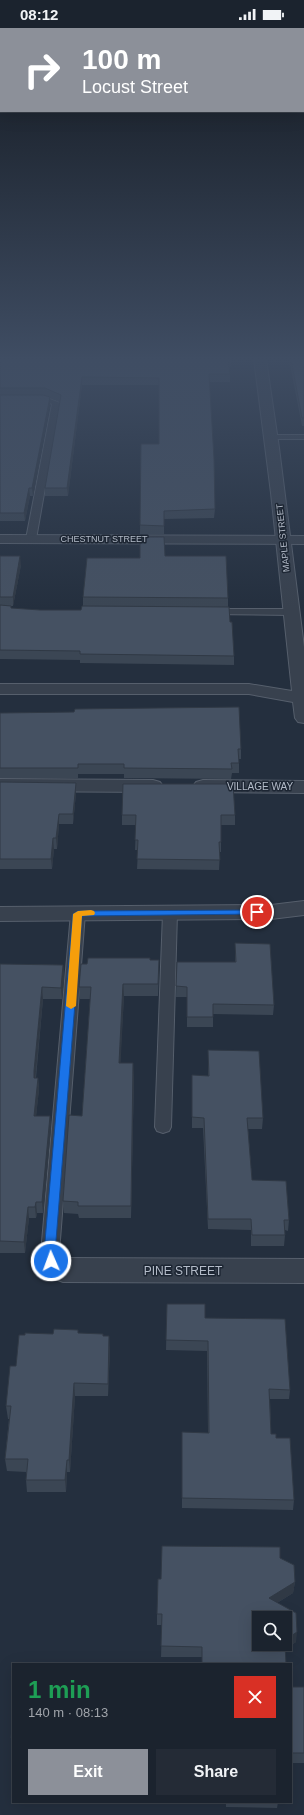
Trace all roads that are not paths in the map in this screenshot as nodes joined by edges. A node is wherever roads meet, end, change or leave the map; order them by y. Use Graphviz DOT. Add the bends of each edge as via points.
graph roads {
  1 [pos="49,442"];
  2 [pos="273,442"];
  3 [pos="0,539"];
  4 [pos="31,539"];
  5 [pos="284,539"];
  6 [pos="304,540"];
  7 [pos="196,612"];
  8 [pos="291,612"];
  9 [pos="0,689"];
  10 [pos="302,698"];
  11 [pos="304,718"];
  12 [pos="0,785"];
  13 [pos="304,786"];
  14 [pos="304,908"];
  15 [pos="170,913"];
  16 [pos="0,914"];
  17 [pos="78,914"];
  18 [pos="163,1127"];
  19 [pos="63,1270"];
  20 [pos="304,1271"];
  1 -- 4 [label="lane"];
  2 -- 5 [label="street, MAPLE STREET"];
  3 -- 4 [label="street, CHESTNUT STREET"];
  4 -- 5 [label="street, CHESTNUT STREET"];
  5 -- 6 [label="street, CHESTNUT STREET"];
  5 -- 8 [label="street, MAPLE STREET"];
  7 -- 8 [label="lane"];
  8 -- 10 [label="street, MAPLE STREET"];
  9 -- 10 [label="street" via="249,690"];
  10 -- 11 [label="street, MAPLE STREET"];
  12 -- 13 [label="street, VILLAGE WAY"];
  14 -- 15 [label="street" via="271,912"];
  15 -- 17 [label="street"];
  15 -- 18 [label="lane"];
  16 -- 17 [label="street"];
  17 -- 19 [label="lane" via="50,1253 53,1265"];
  19 -- 20 [label="street, PINE STREET"];
}
